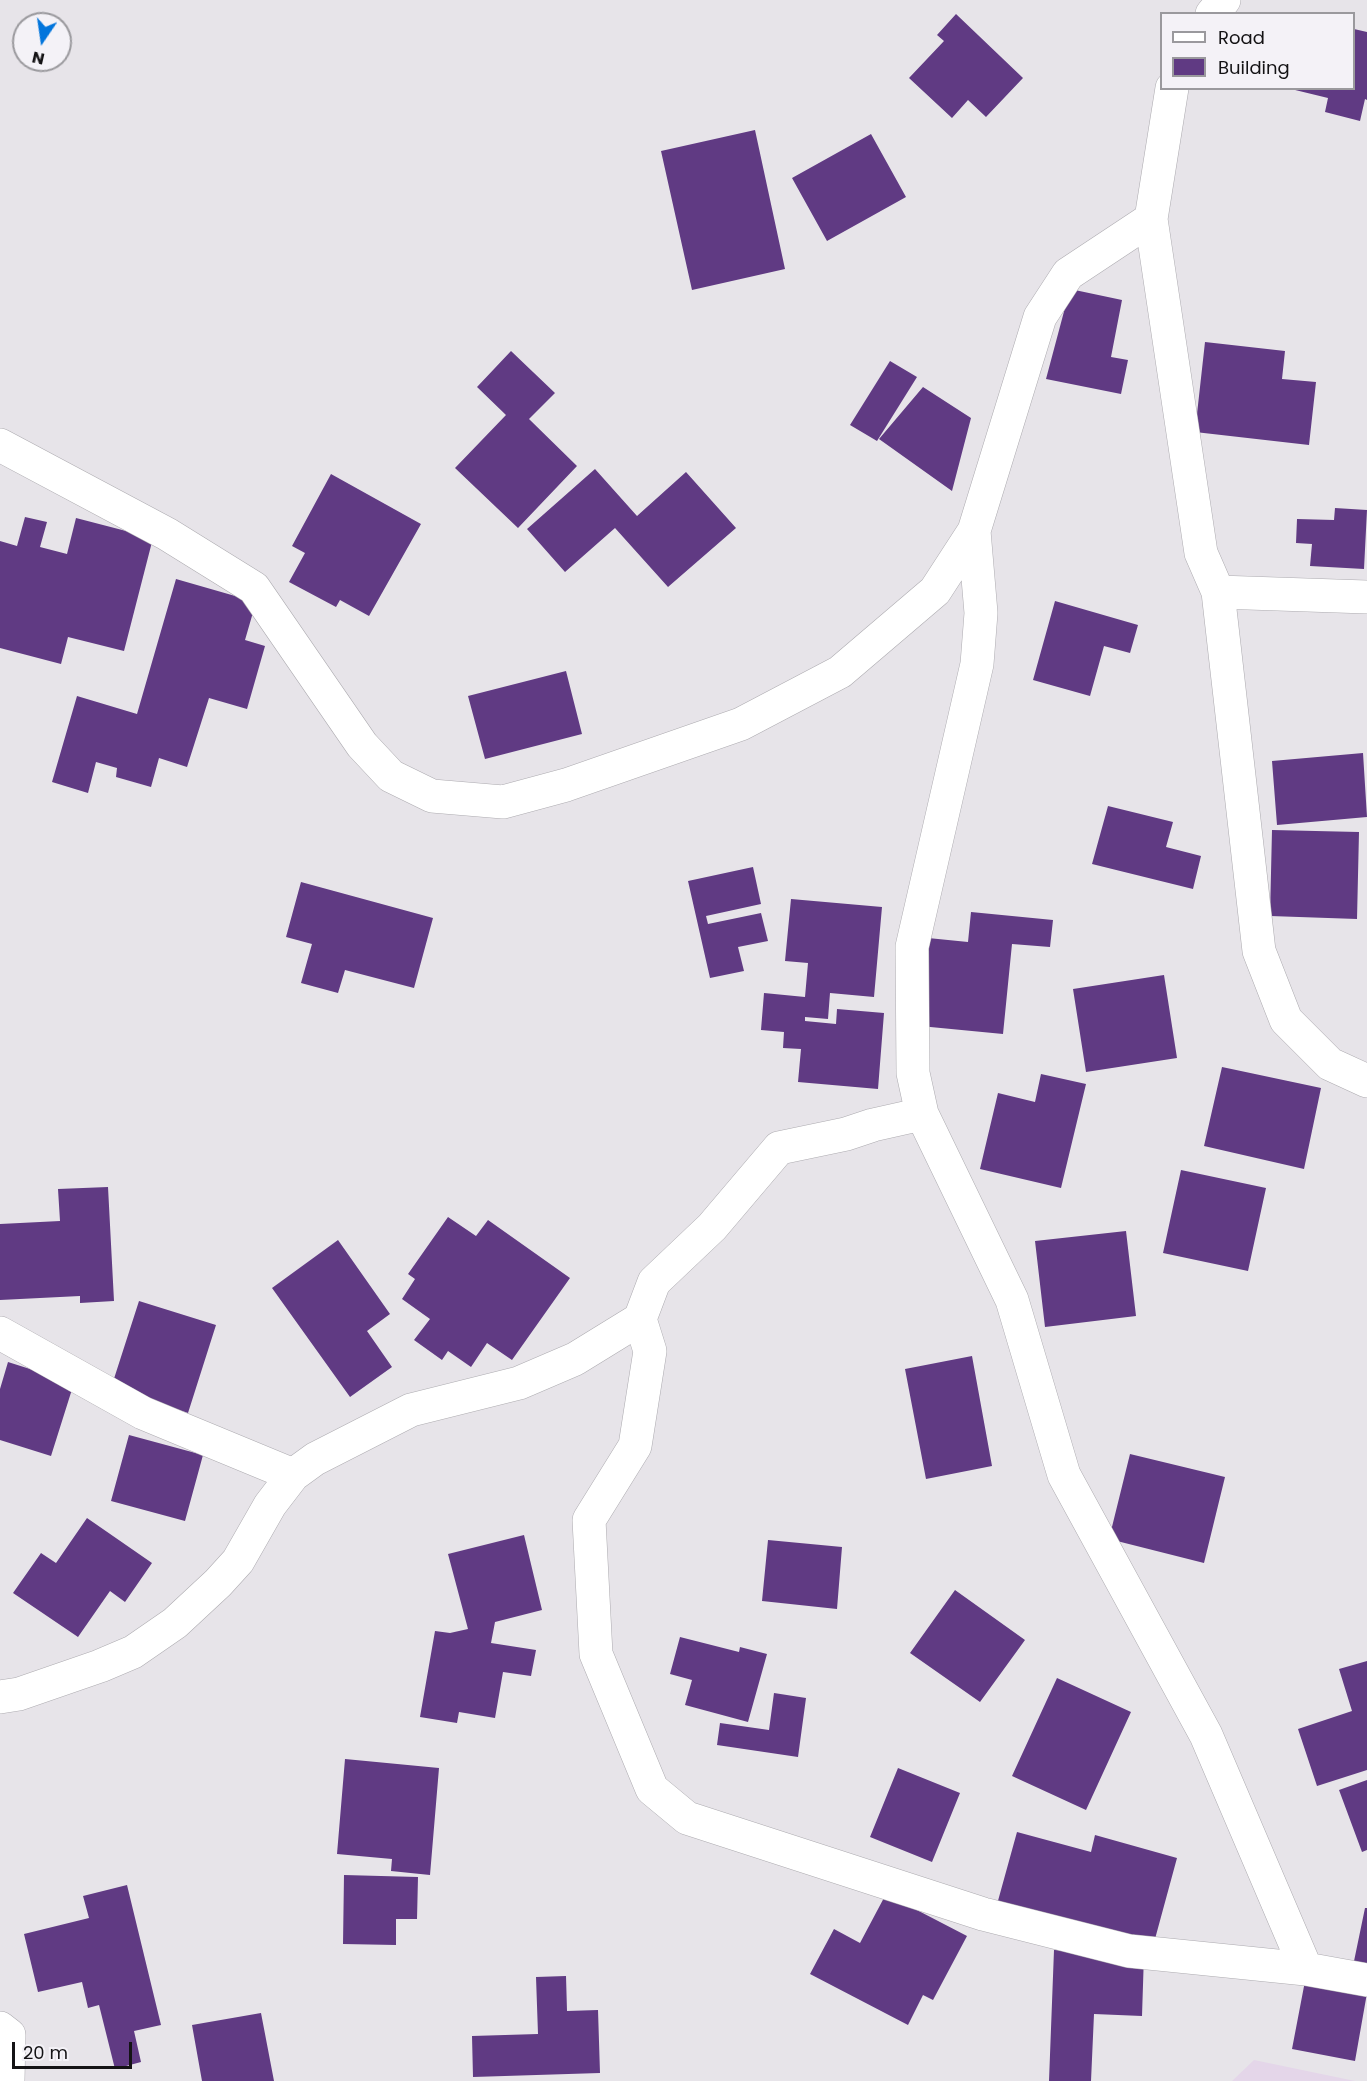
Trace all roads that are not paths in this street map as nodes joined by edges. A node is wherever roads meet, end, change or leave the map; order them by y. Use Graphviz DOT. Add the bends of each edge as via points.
graph roads {
  1 [pos="1224,0"];
  2 [pos="1214,12"];
  3 [pos="1172,90"];
  4 [pos="1151,219"];
  5 [pos="0,445"];
  6 [pos="974,531"];
  7 [pos="1218,592"];
  8 [pos="1367,597"];
  9 [pos="1367,1080"];
  10 [pos="922,1114"];
  11 [pos="640,1319"];
  12 [pos="0,1333"];
  13 [pos="293,1475"];
  14 [pos="0,1697"];
  15 [pos="1306,1969"];
  16 [pos="1367,1980"];
  17 [pos="0,2028"];
  18 [pos="8,2081"];
  1 -- 2 [label="street"];
  3 -- 4 [label="street"];
  4 -- 6 [label="street" via="1068,274 1040,317"];
  4 -- 7 [label="street" via="1201,553"];
  5 -- 6 [label="street" via="167,534 254,588 362,745 391,776 432,796 503,802 566,785 741,724 840,672 935,591"];
  6 -- 10 [label="street" via="981,613 977,664 912,947 913,1073"];
  7 -- 8 [label="street"];
  7 -- 9 [label="street" via="1259,951 1286,1020 1330,1064"];
  10 -- 11 [label="street" via="779,1148 712,1227 654,1282"];
  10 -- 15 [label="street" via="1012,1300 1064,1475 1206,1735"];
  11 -- 13 [label="street" via="576,1359 519,1383 411,1410 315,1459"];
  11 -- 15 [label="street" via="650,1351 635,1446 590,1520 596,1654 652,1789 687,1818 982,1914 1129,1951"];
  12 -- 13 [label="street" via="143,1413"];
  13 -- 14 [label="street" via="238,1561 175,1623 133,1652 100,1666"];
  15 -- 16 [label="street"];
  17 -- 18 [label="street" via="9,2035"];
}
